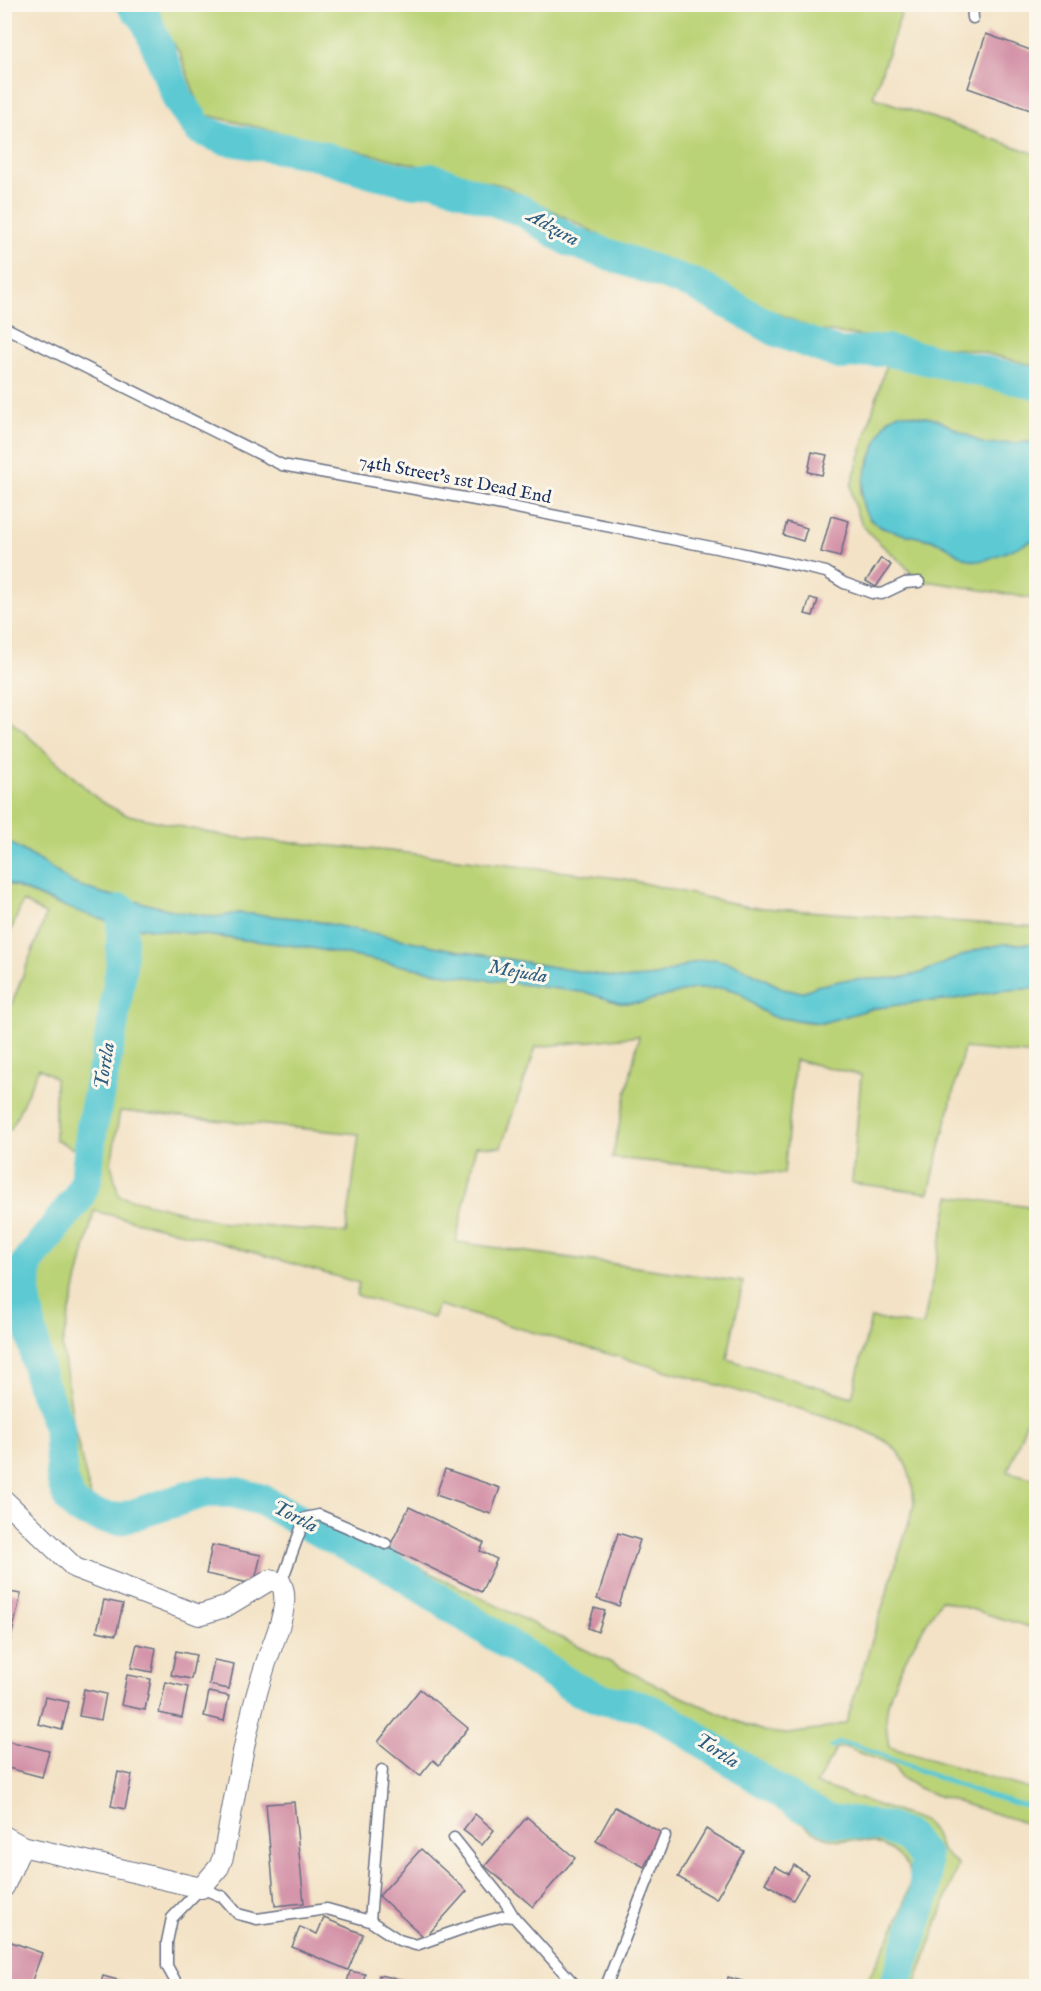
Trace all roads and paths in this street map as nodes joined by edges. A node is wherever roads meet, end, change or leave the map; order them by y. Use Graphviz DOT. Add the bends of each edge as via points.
graph roads {
  1 [pos="972,4"];
  2 [pos="973,18"];
  3 [pos="4,327"];
  4 [pos="919,582"];
  5 [pos="4,1500"];
  6 [pos="386,1544"];
  7 [pos="276,1582"];
  8 [pos="382,1770"];
  9 [pos="4,1836"];
  10 [pos="665,1836"];
  11 [pos="454,1838"];
  12 [pos="22,1846"];
  13 [pos="4,1887"];
  14 [pos="201,1888"];
  15 [pos="514,1917"];
  16 [pos="370,1921"];
  17 [pos="178,1986"];
  18 [pos="576,1986"];
  19 [pos="606,1986"];
  1 -- 2 [label="lane"];
  3 -- 4 [label="lane, 74th Street's 1st Dead End" via="282,465 781,562 826,572 872,593 882,594 905,583"];
  5 -- 7 [label="street" via="75,1568 199,1615"];
  6 -- 7 [label="lane" via="319,1515 305,1518"];
  7 -- 14 [label="street" via="285,1593 279,1625 253,1710 223,1857"];
  8 -- 16 [label="lane"];
  9 -- 12 [label="street"];
  10 -- 19 [label="lane"];
  11 -- 15 [label="lane"];
  12 -- 13 [label="street"];
  12 -- 14 [label="street"];
  14 -- 16 [label="lane" via="223,1897 238,1914 257,1919 327,1909"];
  14 -- 17 [label="lane" via="172,1918 167,1966"];
  15 -- 16 [label="lane" via="476,1924 416,1945 399,1940"];
  15 -- 18 [label="lane"];
}
